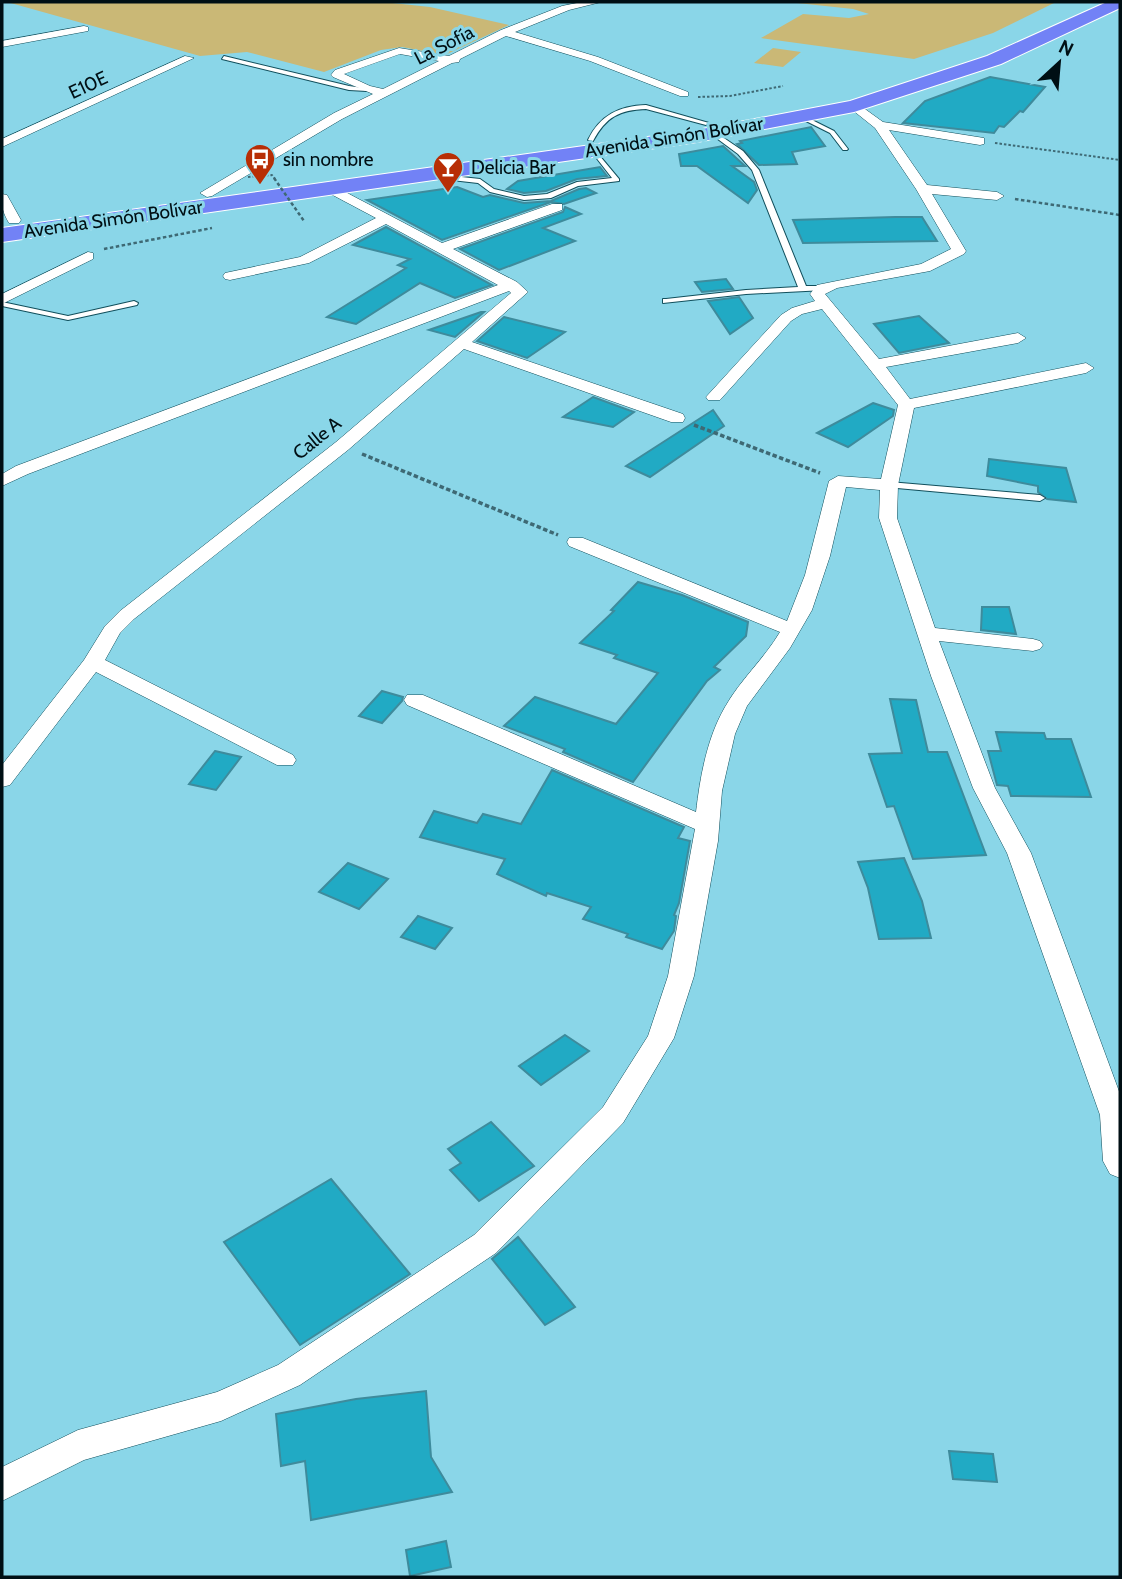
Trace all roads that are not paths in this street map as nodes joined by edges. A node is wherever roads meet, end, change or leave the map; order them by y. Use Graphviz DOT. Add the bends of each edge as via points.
graph roads {
  1 [pos="596,2"];
  2 [pos="1082,2"];
  3 [pos="1120,2"];
  4 [pos="84,29"];
  5 [pos="505,32"];
  6 [pos="2,44"];
  7 [pos="189,58"];
  8 [pos="224,58"];
  9 [pos="455,60"];
  10 [pos="367,89"];
  11 [pos="387,93"];
  12 [pos="684,94"];
  13 [pos="855,106"];
  14 [pos="800,116"];
  15 [pos="879,125"];
  16 [pos="710,127"];
  17 [pos="981,141"];
  18 [pos="2,143"];
  19 [pos="592,145"];
  20 [pos="845,149"];
  21 [pos="427,175"];
  22 [pos="332,189"];
  23 [pos="923,189"];
  24 [pos="206,194"];
  25 [pos="997,196"];
  26 [pos="2,198"];
  27 [pos="557,206"];
  28 [pos="387,218"];
  29 [pos="6,225"];
  30 [pos="443,248"];
  31 [pos="88,256"];
  32 [pos="230,276"];
  33 [pos="512,285"];
  34 [pos="802,287"];
  35 [pos="823,295"];
  36 [pos="2,302"];
  37 [pos="666,302"];
  38 [pos="135,303"];
  39 [pos="1018,338"];
  40 [pos="463,344"];
  41 [pos="877,364"];
  42 [pos="1086,368"];
  43 [pos="714,397"];
  44 [pos="905,405"];
  45 [pos="677,418"];
  46 [pos="2,481"];
  47 [pos="889,485"];
  48 [pos="1040,498"];
  49 [pos="576,542"];
  50 [pos="792,630"];
  51 [pos="926,633"];
  52 [pos="1033,645"];
  53 [pos="93,662"];
  54 [pos="415,699"];
  55 [pos="285,760"];
  56 [pos="2,780"];
  57 [pos="705,825"];
  58 [pos="1120,1166"];
  59 [pos="2,1485"];
  1 -- 5 [label="street, La Sofía" via="566,8"];
  2 -- 16 [label="highway, Avenida Simón Bolívar" via="971,54 908,77"];
  3 -- 13 [label="highway, Avenida Simón Bolívar" via="994,60"];
  4 -- 6 [label="street"];
  5 -- 9 [label="street, La Sofía"];
  5 -- 12 [label="street" via="594,59"];
  7 -- 18 [label="street, E10E"];
  8 -- 10 [label="lane"];
  9 -- 10 [label="street" via="399,51 337,75"];
  9 -- 11 [label="street, La Sofía"];
  10 -- 11 [label="street"];
  11 -- 24 [label="street, La Sofía" via="293,141"];
  13 -- 14 [label="highway, Avenida Simón Bolívar"];
  13 -- 15 [label="street"];
  14 -- 16 [label="highway, Avenida Simón Bolívar"];
  14 -- 20 [label="lane" via="832,132"];
  15 -- 17 [label="street"];
  15 -- 23 [label="street"];
  16 -- 19 [label="highway, Avenida Simón Bolívar"];
  16 -- 19 [label="lane" via="635,107 605,118 596,128"];
  16 -- 34 [label="lane" via="734,145 762,177"];
  19 -- 21 [label="highway, Avenida Simón Bolívar"];
  19 -- 21 [label="lane" via="617,180 577,184 531,198 509,197 481,181"];
  19 -- 24 [label="highway, Avenida Simón Bolívar"];
  21 -- 22 [label="highway, Avenida Simón Bolívar"];
  22 -- 28 [label="street"];
  22 -- 29 [label="highway, Avenida Simón Bolívar"];
  23 -- 25 [label="street"];
  23 -- 35 [label="street" via="959,251 925,268"];
  24 -- 29 [label="highway, Avenida Simón Bolívar"];
  26 -- 29 [label="street"];
  27 -- 30 [label="street"];
  28 -- 30 [label="street"];
  28 -- 32 [label="street" via="304,260"];
  30 -- 33 [label="street"];
  31 -- 36 [label="street"];
  33 -- 40 [label="street, Calle A" via="521,292 517,297"];
  33 -- 46 [label="street"];
  34 -- 35 [label="lane"];
  34 -- 37 [label="lane"];
  35 -- 41 [label="street"];
  35 -- 43 [label="street" via="786,318"];
  36 -- 38 [label="lane" via="68,317"];
  39 -- 41 [label="street"];
  40 -- 45 [label="street"];
  40 -- 53 [label="street, Calle A" via="127,615"];
  41 -- 44 [label="street"];
  42 -- 44 [label="street"];
  44 -- 47 [label="street"];
  47 -- 48 [label="lane"];
  47 -- 50 [label="street" via="838,481 817,576"];
  47 -- 51 [label="street" via="888,518"];
  49 -- 50 [label="street"];
  50 -- 57 [label="street" via="735,708 717,760"];
  51 -- 52 [label="street"];
  51 -- 58 [label="street" via="984,788 1019,853 1114,1115"];
  53 -- 55 [label="street"];
  53 -- 56 [label="street, Calle A"];
  54 -- 57 [label="street"];
  57 -- 59 [label="street" via="681,976 661,1038 613,1115 485,1244 289,1375 220,1406 78,1446"];
}
